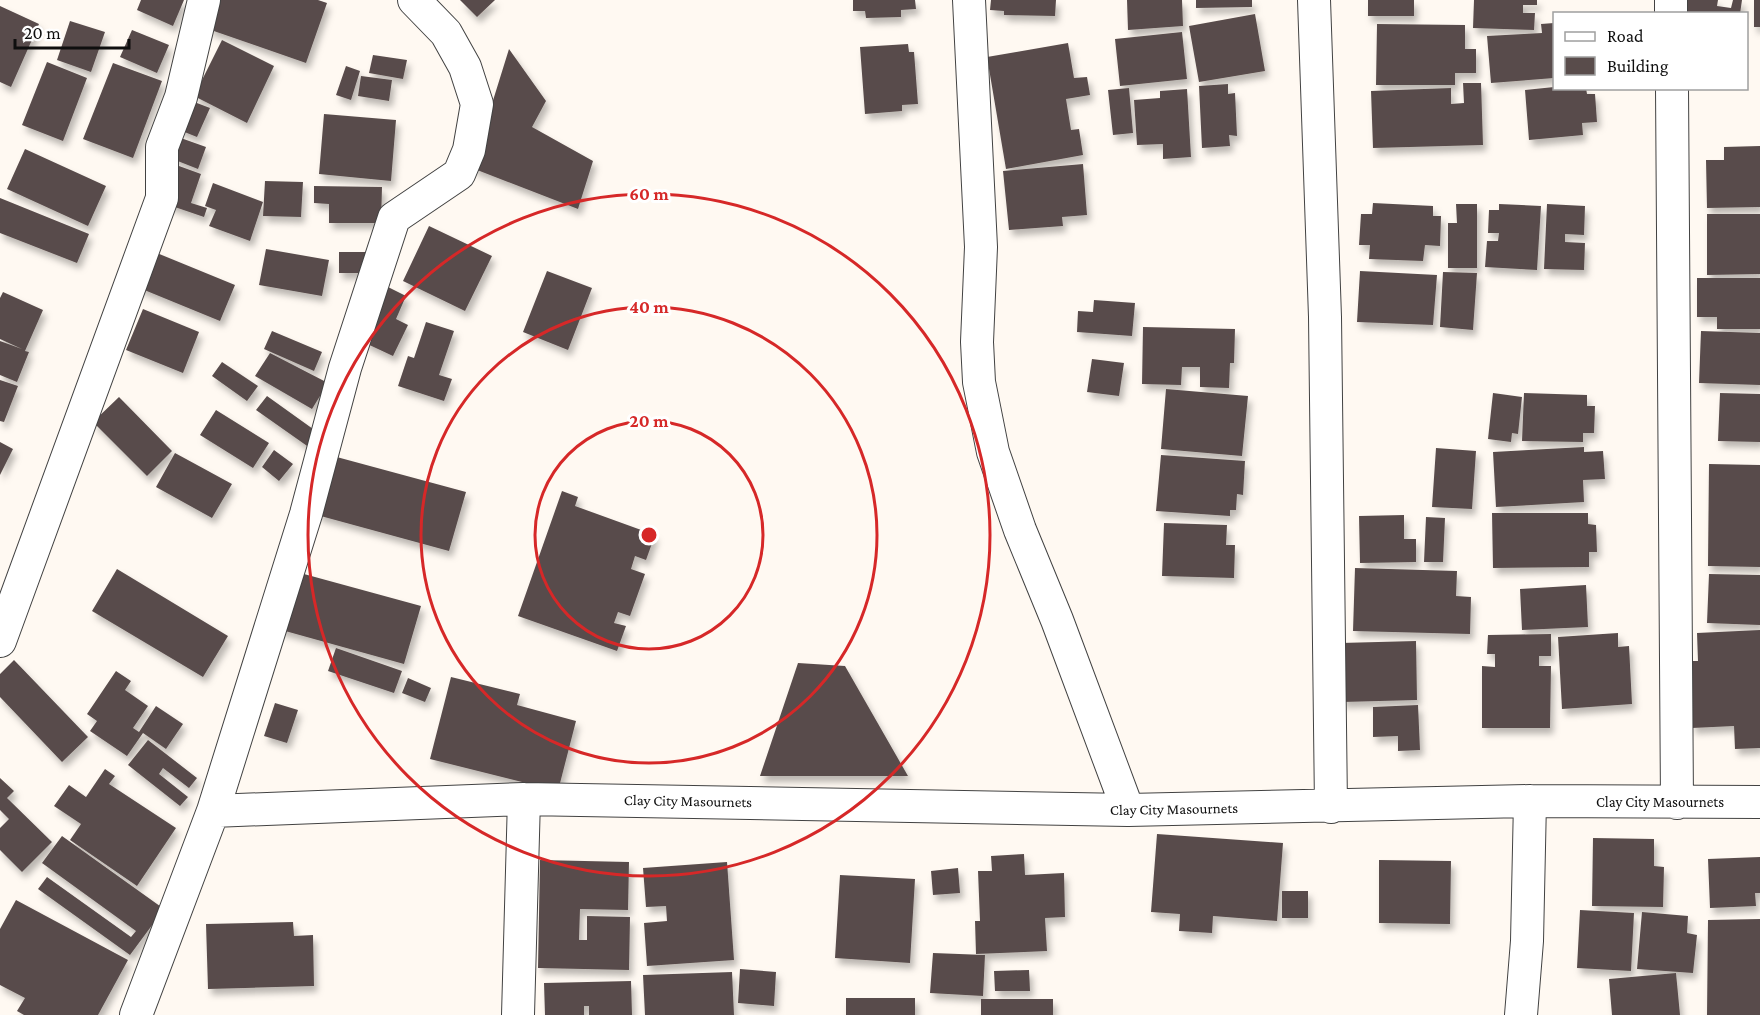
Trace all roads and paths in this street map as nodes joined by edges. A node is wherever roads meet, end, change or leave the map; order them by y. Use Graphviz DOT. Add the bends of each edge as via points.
graph roads {
  1 [pos="204,0"];
  2 [pos="414,0"];
  3 [pos="969,0"];
  4 [pos="1314,0"];
  5 [pos="1672,90"];
  6 [pos="0,641"];
  7 [pos="524,799"];
  8 [pos="1530,801"];
  9 [pos="1760,802"];
  10 [pos="1677,803"];
  11 [pos="1331,807"];
  12 [pos="1128,810"];
  13 [pos="213,811"];
  14 [pos="136,1015"];
  15 [pos="518,1015"];
  16 [pos="1521,1015"];
  1 -- 6 [label="street" via="181,97 162,147 162,198"];
  2 -- 13 [label="street" via="446,33 465,67 477,104 469,150 459,174 394,218 345,368 306,514"];
  3 -- 12 [label="street" via="981,247 979,382 993,452 1016,519"];
  4 -- 11 [label="street" via="1325,317"];
  5 -- 10 [label="street"];
  7 -- 12 [label="street, Clay City Masournets"];
  7 -- 13 [label="street, Clay City Masournets"];
  7 -- 15 [label="street"];
  8 -- 10 [label="street, Clay City Masournets"];
  8 -- 11 [label="street, Clay City Masournets"];
  8 -- 16 [label="street"];
  9 -- 10 [label="street, Clay City Masournets"];
  11 -- 12 [label="street, Clay City Masournets"];
  13 -- 14 [label="street"];
}
